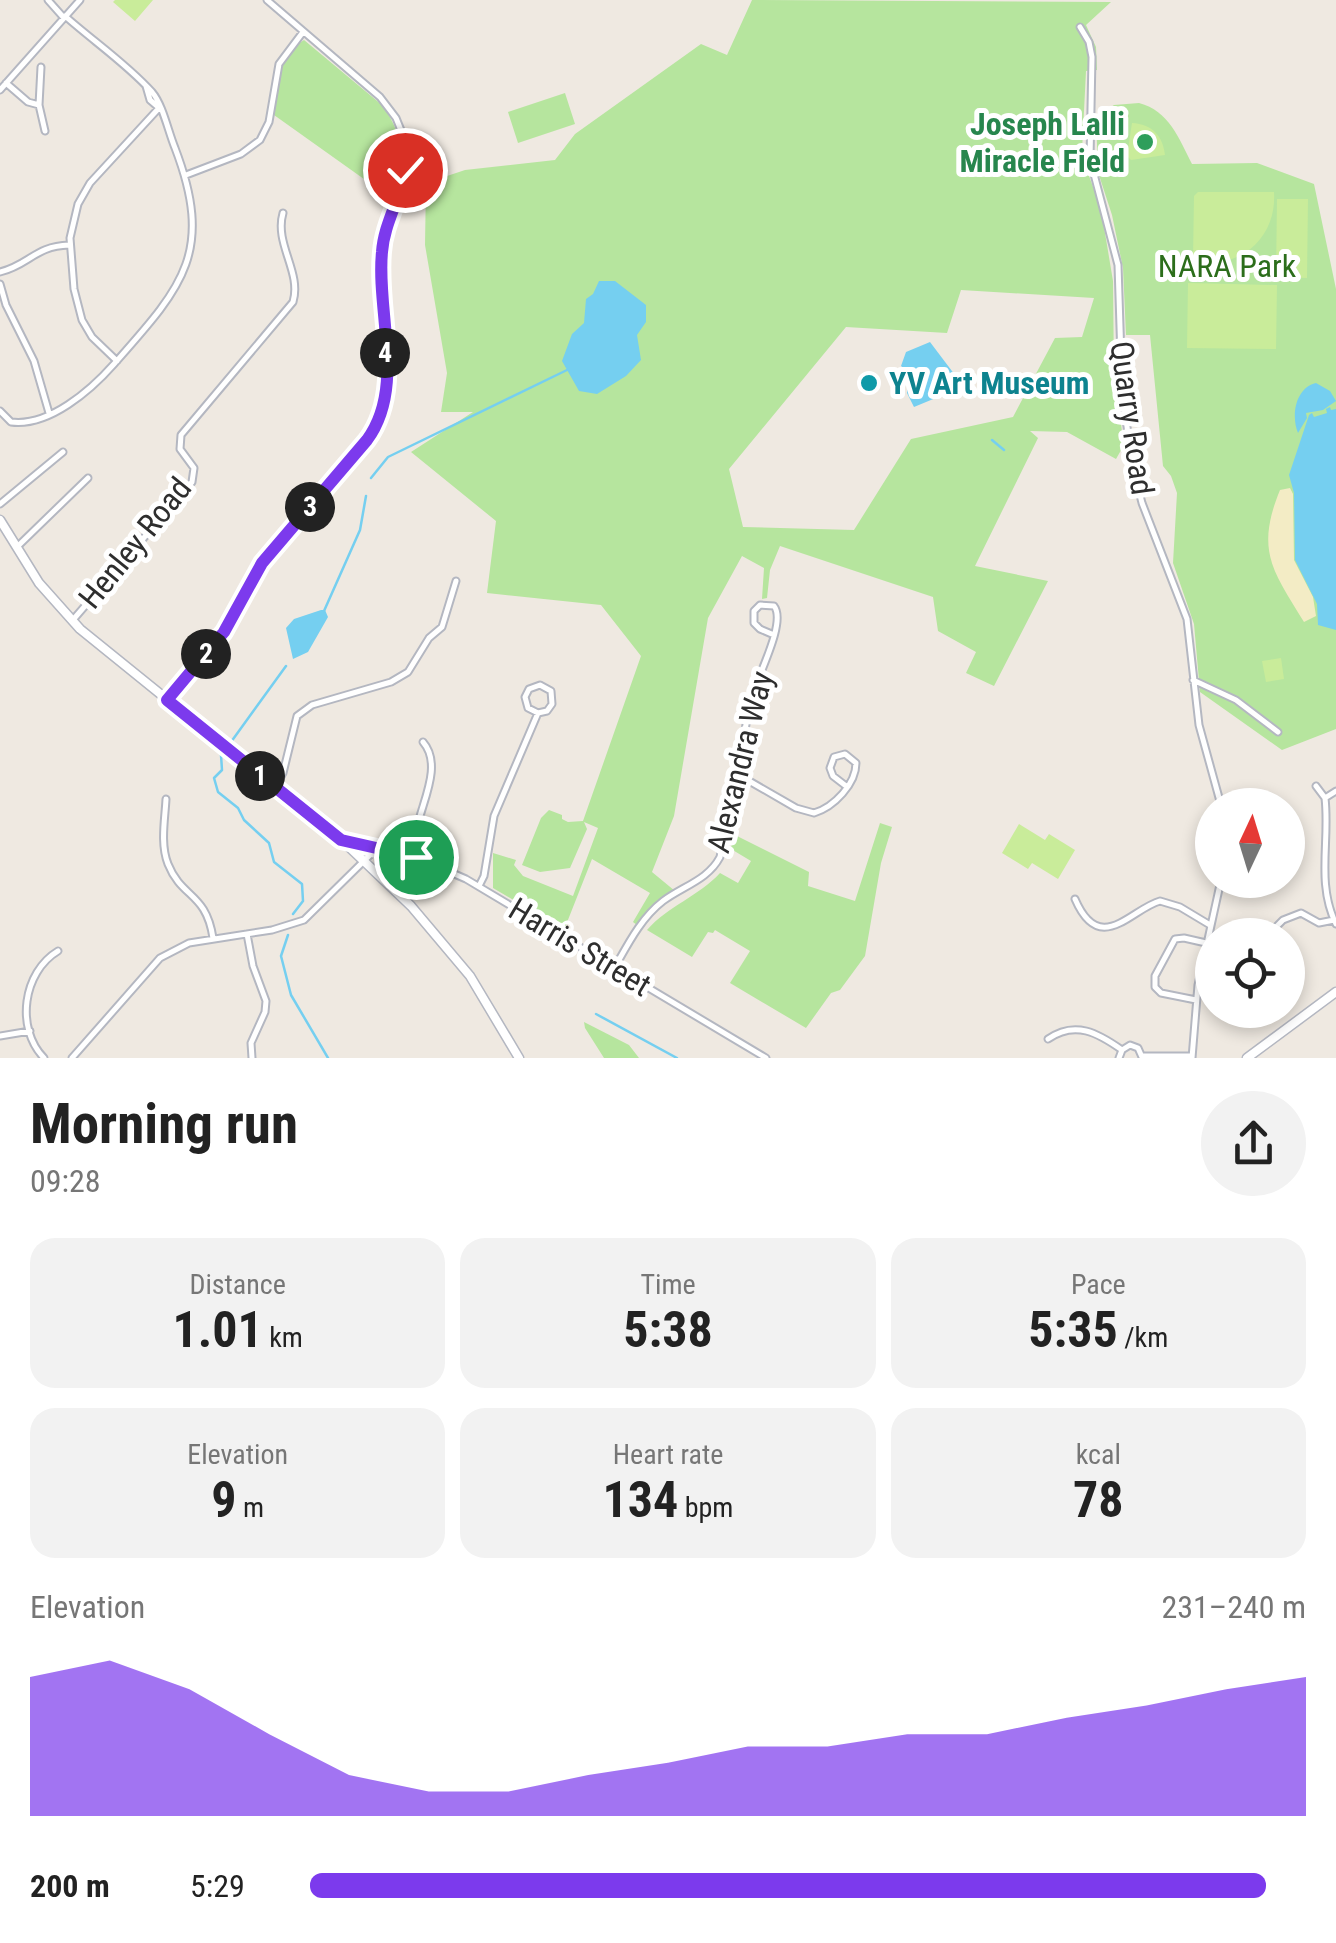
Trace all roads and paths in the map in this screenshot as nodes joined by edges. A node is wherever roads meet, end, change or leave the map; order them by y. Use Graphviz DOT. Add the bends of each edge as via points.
graph roads {
  1 [pos="48,0"];
  2 [pos="80,0"];
  3 [pos="266,0"];
  4 [pos="65,17"];
  5 [pos="1080,27"];
  6 [pos="303,32"];
  7 [pos="41,67"];
  8 [pos="6,83"];
  9 [pos="0,90"];
  10 [pos="39,105"];
  11 [pos="159,108"];
  12 [pos="45,131"];
  13 [pos="185,175"];
  14 [pos="282,213"];
  15 [pos="69,245"];
  16 [pos="0,272"];
  17 [pos="0,284"];
  18 [pos="117,360"];
  19 [pos="0,411"];
  20 [pos="49,413"];
  21 [pos="63,452"];
  22 [pos="88,478"];
  23 [pos="0,504"];
  24 [pos="0,520"];
  25 [pos="16,548"];
  26 [pos="456,581"];
  27 [pos="72,621"];
  28 [pos="774,634"];
  29 [pos="1192,680"];
  30 [pos="167,700"];
  31 [pos="538,713"];
  32 [pos="1278,732"];
  33 [pos="423,742"];
  34 [pos="737,774"];
  35 [pos="846,786"];
  36 [pos="1316,786"];
  37 [pos="275,788"];
  38 [pos="1216,788"];
  39 [pos="1336,791"];
  40 [pos="1325,798"];
  41 [pos="166,799"];
  42 [pos="341,840"];
  43 [pos="388,849"];
  44 [pos="364,860"];
  45 [pos="425,860"];
  46 [pos="479,886"];
  47 [pos="1075,898"];
  48 [pos="1199,918"];
  49 [pos="1289,918"];
  50 [pos="1335,922"];
  51 [pos="247,934"];
  52 [pos="212,938"];
  53 [pos="1195,940"];
  54 [pos="58,952"];
  55 [pos="615,968"];
  56 [pos="1336,992"];
  57 [pos="1195,1000"];
  58 [pos="1195,1014"];
  59 [pos="30,1031"];
  60 [pos="0,1036"];
  61 [pos="1048,1038"];
  62 [pos="1122,1050"];
  63 [pos="1142,1057"];
  64 [pos="1192,1057"];
  65 [pos="44,1058"];
  66 [pos="72,1058"];
  67 [pos="252,1058"];
  68 [pos="519,1058"];
  69 [pos="766,1058"];
  70 [pos="1119,1058"];
  71 [pos="1247,1058"];
  1 -- 4 [label="street"];
  2 -- 4 [label="street"];
  3 -- 6 [label="street"];
  4 -- 8 [label="street"];
  4 -- 11 [label="street" via="146,86"];
  5 -- 29 [label="street, Quarry Road" via="1092,56 1090,159 1118,265 1132,464 1186,618"];
  6 -- 13 [label="street" via="280,64 260,140"];
  6 -- 30 [label="street" via="380,97 405,140 404,178 382,249 384,408 373,432 262,563 224,632"];
  7 -- 10 [label="street"];
  8 -- 9 [label="street"];
  8 -- 10 [label="street"];
  10 -- 12 [label="street"];
  11 -- 13 [label="street"];
  11 -- 15 [label="street" via="85,190"];
  13 -- 18 [label="street" via="194,219 186,266 169,300"];
  14 -- 27 [label="street, Henley Road" via="293,302 181,435 180,449 194,468 192,482"];
  15 -- 16 [label="street" via="42,249"];
  15 -- 18 [label="street" via="82,320"];
  17 -- 20 [label="street"];
  18 -- 20 [label="street" via="84,395"];
  19 -- 20 [label="street" via="18,423"];
  21 -- 23 [label="street"];
  22 -- 25 [label="street"];
  24 -- 25 [label="main road"];
  25 -- 27 [label="main road"];
  26 -- 37 [label="street" via="442,628 408,672 297,716"];
  27 -- 30 [label="main road"];
  28 -- 28 [label="street, Alexandra Way" via="778,610 760,605 754,623"];
  28 -- 34 [label="street, Alexandra Way" via="751,698"];
  29 -- 32 [label="street" via="1236,700"];
  29 -- 38 [label="street, Quarry Road"];
  30 -- 37 [label="main road"];
  31 -- 31 [label="street" via="553,700 540,685 525,697"];
  31 -- 46 [label="street" via="494,816"];
  33 -- 45 [label="street" via="431,755 417,828"];
  34 -- 35 [label="street" via="810,812 828,808"];
  34 -- 55 [label="street, Alexandra Way" via="717,864 649,914"];
  35 -- 35 [label="street" via="857,766 842,754 830,768"];
  36 -- 40 [label="street"];
  37 -- 42 [label="main road"];
  39 -- 40 [label="street"];
  40 -- 50 [label="street" via="1324,883"];
  41 -- 52 [label="street" via="166,859 207,911"];
  42 -- 43 [label="street, Harris Street"];
  42 -- 44 [label="main road"];
  43 -- 44 [label="street"];
  43 -- 45 [label="street, Harris Street"];
  44 -- 51 [label="street" via="304,920"];
  44 -- 68 [label="main road" via="470,976"];
  45 -- 46 [label="street, Harris Street"];
  46 -- 55 [label="street, Harris Street"];
  47 -- 48 [label="street" via="1086,917 1104,926 1128,921 1160,901"];
  49 -- 50 [label="street" via="1301,914"];
  51 -- 52 [label="street"];
  51 -- 67 [label="street" via="266,1000"];
  52 -- 66 [label="street" via="182,945 154,962"];
  53 -- 57 [label="street" via="1175,939 1155,976 1162,992"];
  54 -- 59 [label="street" via="31,981"];
  55 -- 69 [label="street, Harris Street"];
  56 -- 71 [label="main road"];
  58 -- 64 [label="street"];
  59 -- 60 [label="street"];
  59 -- 65 [label="street"];
  61 -- 62 [label="street" via="1085,1029"];
  62 -- 63 [label="street" via="1134,1046"];
  62 -- 70 [label="street"];
  63 -- 64 [label="street"];
}
